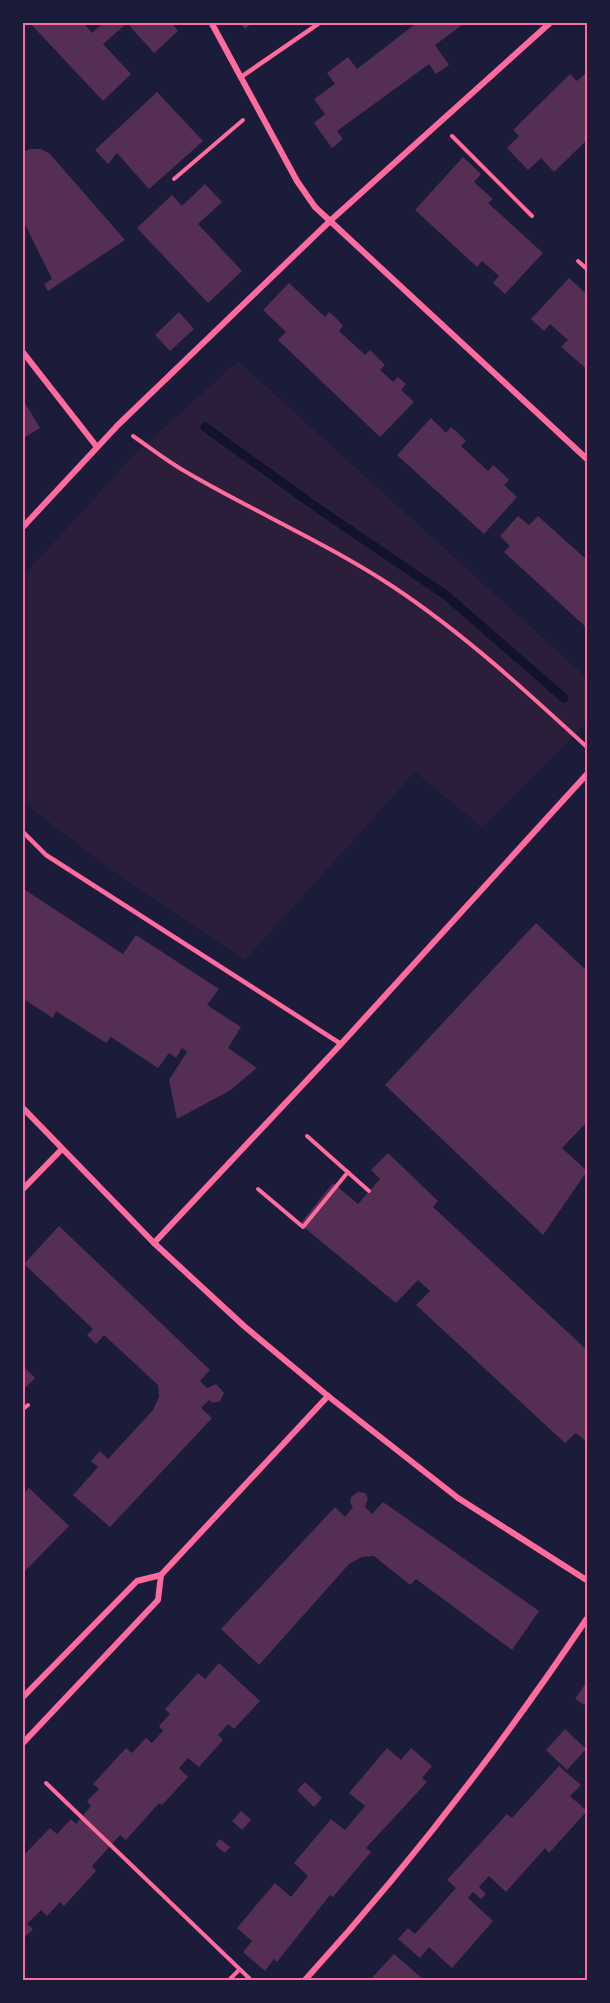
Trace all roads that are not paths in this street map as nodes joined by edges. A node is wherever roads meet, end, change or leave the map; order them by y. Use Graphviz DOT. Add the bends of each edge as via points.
graph roads {
  1 [pos="211,22"];
  2 [pos="321,22"];
  3 [pos="551,22"];
  4 [pos="241,77"];
  5 [pos="330,221"];
  6 [pos="22,351"];
  7 [pos="97,447"];
  8 [pos="588,460"];
  9 [pos="22,528"];
  10 [pos="588,773"];
  11 [pos="22,831"];
  12 [pos="341,1044"];
  13 [pos="22,1107"];
  14 [pos="62,1149"];
  15 [pos="22,1190"];
  16 [pos="154,1243"];
  17 [pos="328,1396"];
  18 [pos="161,1575"];
  19 [pos="588,1581"];
  20 [pos="588,1617"];
  21 [pos="22,1698"];
  22 [pos="22,1744"];
  23 [pos="305,1980"];
  1 -- 4 [label="street"];
  2 -- 4 [label="lane"];
  3 -- 5 [label="street"];
  4 -- 5 [label="street" via="297,182"];
  5 -- 7 [label="street"];
  5 -- 8 [label="street"];
  6 -- 7 [label="street"];
  7 -- 9 [label="street"];
  10 -- 12 [label="street"];
  11 -- 12 [label="lane" via="46,855"];
  12 -- 16 [label="street"];
  13 -- 14 [label="street"];
  14 -- 15 [label="street"];
  14 -- 16 [label="street"];
  16 -- 17 [label="street"];
  17 -- 18 [label="street"];
  17 -- 19 [label="street" via="458,1498"];
  18 -- 21 [label="street" via="137,1581"];
  18 -- 22 [label="street" via="158,1600"];
  20 -- 23 [label="street" via="476,1775 369,1910"];
}
